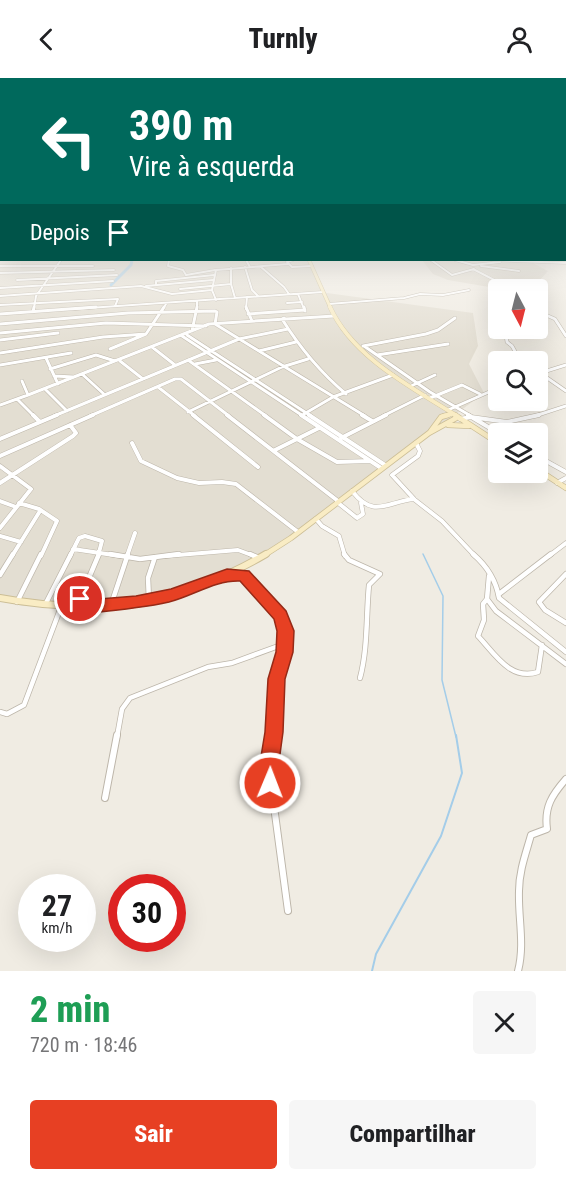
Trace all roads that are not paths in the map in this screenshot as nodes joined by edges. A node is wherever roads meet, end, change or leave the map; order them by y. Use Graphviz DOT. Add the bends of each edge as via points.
graph roads {
  1 [pos="56,266"];
  2 [pos="260,266"];
  3 [pos="312,266"];
  4 [pos="171,267"];
  5 [pos="245,267"];
  6 [pos="250,267"];
  7 [pos="253,267"];
  8 [pos="440,267"];
  9 [pos="485,267"];
  10 [pos="231,268"];
  11 [pos="474,269"];
  12 [pos="114,270"];
  13 [pos="215,270"];
  14 [pos="52,271"];
  15 [pos="519,271"];
  16 [pos="0,273"];
  17 [pos="117,275"];
  18 [pos="186,275"];
  19 [pos="214,275"];
  20 [pos="180,277"];
  21 [pos="47,278"];
  22 [pos="493,279"];
  23 [pos="17,280"];
  24 [pos="213,280"];
  25 [pos="113,281"];
  26 [pos="184,282"];
  27 [pos="156,284"];
  28 [pos="231,284"];
  29 [pos="146,286"];
  30 [pos="213,286"];
  31 [pos="41,287"];
  32 [pos="0,288"];
  33 [pos="180,289"];
  34 [pos="212,290"];
  35 [pos="469,290"];
  36 [pos="323,292"];
  37 [pos="39,293"];
  38 [pos="177,294"];
  39 [pos="289,294"];
  40 [pos="298,294"];
  41 [pos="0,296"];
  42 [pos="258,296"];
  43 [pos="247,297"];
  44 [pos="235,298"];
  45 [pos="216,300"];
  46 [pos="197,301"];
  47 [pos="302,302"];
  48 [pos="34,303"];
  49 [pos="167,303"];
  50 [pos="172,303"];
  51 [pos="287,303"];
  52 [pos="329,304"];
  53 [pos="0,305"];
  54 [pos="115,306"];
  55 [pos="305,310"];
  56 [pos="197,311"];
  57 [pos="33,312"];
  58 [pos="288,312"];
  59 [pos="159,313"];
  60 [pos="0,314"];
  61 [pos="248,314"];
  62 [pos="307,315"];
  63 [pos="334,315"];
  64 [pos="287,316"];
  65 [pos="548,316"];
  66 [pos="455,318"];
  67 [pos="282,319"];
  68 [pos="251,320"];
  69 [pos="216,322"];
  70 [pos="152,323"];
  71 [pos="0,324"];
  72 [pos="193,324"];
  73 [pos="204,325"];
  74 [pos="560,325"];
  75 [pos="566,326"];
  76 [pos="288,329"];
  77 [pos="192,331"];
  78 [pos="0,333"];
  79 [pos="58,333"];
  80 [pos="146,334"];
  81 [pos="184,335"];
  82 [pos="566,336"];
  83 [pos="239,339"];
  84 [pos="507,339"];
  85 [pos="0,340"];
  86 [pos="296,342"];
  87 [pos="448,344"];
  88 [pos="362,346"];
  89 [pos="152,347"];
  90 [pos="110,349"];
  91 [pos="211,350"];
  92 [pos="258,351"];
  93 [pos="515,351"];
  94 [pos="206,352"];
  95 [pos="0,353"];
  96 [pos="71,353"];
  97 [pos="376,356"];
  98 [pos="46,358"];
  99 [pos="308,358"];
  100 [pos="217,359"];
  101 [pos="188,360"];
  102 [pos="117,361"];
  103 [pos="0,365"];
  104 [pos="175,365"];
  105 [pos="194,365"];
  106 [pos="566,366"];
  107 [pos="232,367"];
  108 [pos="282,367"];
  109 [pos="50,369"];
  110 [pos="548,370"];
  111 [pos="82,375"];
  112 [pos="394,375"];
  113 [pos="435,375"];
  114 [pos="54,376"];
  115 [pos="75,377"];
  116 [pos="143,379"];
  117 [pos="548,379"];
  118 [pos="22,381"];
  119 [pos="254,381"];
  120 [pos="566,383"];
  121 [pos="58,384"];
  122 [pos="418,384"];
  123 [pos="557,385"];
  124 [pos="411,386"];
  125 [pos="158,387"];
  126 [pos="45,389"];
  127 [pos="231,391"];
  128 [pos="488,391"];
  129 [pos="566,391"];
  130 [pos="346,394"];
  131 [pos="480,394"];
  132 [pos="28,395"];
  133 [pos="105,395"];
  134 [pos="425,395"];
  135 [pos="437,395"];
  136 [pos="333,397"];
  137 [pos="431,399"];
  138 [pos="18,400"];
  139 [pos="210,400"];
  140 [pos="0,405"];
  141 [pos="457,406"];
  142 [pos="566,406"];
  143 [pos="448,410"];
  144 [pos="67,411"];
  145 [pos="188,412"];
  146 [pos="306,413"];
  147 [pos="301,416"];
  148 [pos="457,416"];
  149 [pos="441,417"];
  150 [pos="474,418"];
  151 [pos="372,421"];
  152 [pos="40,422"];
  153 [pos="70,424"];
  154 [pos="445,426"];
  155 [pos="473,427"];
  156 [pos="488,427"];
  157 [pos="320,428"];
  158 [pos="429,433"];
  159 [pos="343,437"];
  160 [pos="488,437"];
  161 [pos="0,439"];
  162 [pos="297,439"];
  163 [pos="338,440"];
  164 [pos="132,443"];
  165 [pos="416,443"];
  166 [pos="274,450"];
  167 [pos="0,456"];
  168 [pos="378,460"];
  169 [pos="371,461"];
  170 [pos="548,462"];
  171 [pos="0,466"];
  172 [pos="258,467"];
  173 [pos="383,467"];
  174 [pos="566,472"];
  175 [pos="11,475"];
  176 [pos="392,475"];
  177 [pos="548,477"];
  178 [pos="566,478"];
  179 [pos="0,483"];
  180 [pos="557,483"];
  181 [pos="566,488"];
  182 [pos="352,491"];
  183 [pos="414,500"];
  184 [pos="0,501"];
  185 [pos="337,502"];
  186 [pos="361,502"];
  187 [pos="17,505"];
  188 [pos="40,511"];
  189 [pos="316,519"];
  190 [pos="0,528"];
  191 [pos="135,532"];
  192 [pos="298,532"];
  193 [pos="0,536"];
  194 [pos="21,542"];
  195 [pos="566,543"];
  196 [pos="73,549"];
  197 [pos="99,555"];
  198 [pos="155,557"];
  199 [pos="126,558"];
  200 [pos="260,558"];
  201 [pos="227,574"];
  202 [pos="566,574"];
  203 [pos="0,575"];
  204 [pos="489,575"];
  205 [pos="499,594"];
  206 [pos="0,598"];
  207 [pos="487,599"];
  208 [pos="149,600"];
  209 [pos="17,602"];
  210 [pos="111,605"];
  211 [pos="45,606"];
  212 [pos="61,607"];
  213 [pos="77,607"];
  214 [pos="566,622"];
  215 [pos="284,644"];
  216 [pos="542,645"];
  217 [pos="566,652"];
  218 [pos="566,664"];
  219 [pos="360,678"];
  220 [pos="0,712"];
  221 [pos="566,779"];
  222 [pos="105,798"];
  223 [pos="288,911"];
  224 [pos="518,971"];
  1 -- 14 [label="street"];
  2 -- 39 [label="street"];
  3 -- 36 [label="main road"];
  4 -- 18 [label="street"];
  5 -- 6 [label="street"];
  5 -- 10 [label="street"];
  5 -- 42 [label="street" via="252,290"];
  6 -- 7 [label="street"];
  8 -- 11 [label="street" via="452,275"];
  9 -- 15 [label="street"];
  10 -- 13 [label="street"];
  10 -- 28 [label="street"];
  11 -- 22 [label="street"];
  12 -- 14 [label="street"];
  13 -- 18 [label="street"];
  13 -- 19 [label="street"];
  14 -- 16 [label="street"];
  14 -- 21 [label="street"];
  17 -- 21 [label="street"];
  18 -- 20 [label="street"];
  19 -- 20 [label="street"];
  19 -- 24 [label="street"];
  20 -- 27 [label="street"];
  21 -- 23 [label="street"];
  21 -- 31 [label="street"];
  24 -- 26 [label="street"];
  24 -- 30 [label="street"];
  25 -- 31 [label="street"];
  26 -- 27 [label="street"];
  26 -- 33 [label="street"];
  27 -- 29 [label="street"];
  28 -- 30 [label="street"];
  28 -- 44 [label="street"];
  29 -- 37 [label="street"];
  29 -- 38 [label="street"];
  30 -- 33 [label="street"];
  30 -- 34 [label="street"];
  31 -- 32 [label="street"];
  31 -- 37 [label="street"];
  33 -- 38 [label="street"];
  34 -- 38 [label="street"];
  34 -- 45 [label="street"];
  35 -- 52 [label="street"];
  36 -- 40 [label="street"];
  36 -- 52 [label="main road"];
  37 -- 41 [label="street"];
  37 -- 48 [label="street"];
  38 -- 50 [label="street"];
  39 -- 40 [label="street"];
  39 -- 42 [label="street"];
  40 -- 47 [label="street"];
  42 -- 43 [label="street"];
  43 -- 44 [label="street"];
  43 -- 61 [label="street"];
  44 -- 45 [label="street"];
  45 -- 46 [label="street"];
  46 -- 50 [label="street"];
  46 -- 56 [label="street"];
  47 -- 51 [label="street"];
  47 -- 55 [label="street"];
  48 -- 53 [label="street"];
  48 -- 54 [label="street" via="118,299"];
  48 -- 57 [label="street"];
  49 -- 50 [label="street"];
  49 -- 54 [label="street"];
  49 -- 59 [label="street"];
  52 -- 63 [label="main road"];
  54 -- 57 [label="street"];
  55 -- 58 [label="street"];
  55 -- 62 [label="street"];
  56 -- 59 [label="street"];
  56 -- 69 [label="street" via="216,311"];
  56 -- 72 [label="street"];
  57 -- 60 [label="street"];
  58 -- 61 [label="street"];
  58 -- 64 [label="street"];
  59 -- 70 [label="street"];
  59 -- 71 [label="street"];
  61 -- 68 [label="street"];
  62 -- 63 [label="street"];
  62 -- 64 [label="street"];
  63 -- 67 [label="street"];
  63 -- 88 [label="main road"];
  64 -- 67 [label="street"];
  64 -- 68 [label="street"];
  65 -- 74 [label="street"];
  66 -- 88 [label="street" via="442,329 423,335"];
  67 -- 68 [label="street"];
  67 -- 76 [label="street"];
  68 -- 69 [label="street"];
  69 -- 73 [label="street"];
  69 -- 83 [label="street"];
  70 -- 72 [label="street"];
  70 -- 78 [label="street" via="106,322"];
  70 -- 80 [label="street"];
  72 -- 73 [label="street"];
  72 -- 77 [label="street"];
  73 -- 77 [label="street"];
  74 -- 75 [label="street"];
  74 -- 82 [label="street"];
  76 -- 83 [label="street"];
  76 -- 86 [label="street"];
  77 -- 81 [label="street"];
  79 -- 85 [label="street"];
  80 -- 90 [label="street"];
  80 -- 95 [label="street"];
  81 -- 89 [label="street"];
  81 -- 91 [label="street"];
  81 -- 94 [label="street"];
  83 -- 91 [label="street"];
  83 -- 92 [label="street"];
  84 -- 93 [label="street"];
  86 -- 92 [label="street"];
  86 -- 99 [label="street"];
  87 -- 97 [label="street"];
  88 -- 97 [label="street"];
  88 -- 112 [label="main road"];
  89 -- 102 [label="street"];
  89 -- 104 [label="street"];
  91 -- 94 [label="street"];
  91 -- 107 [label="street"];
  92 -- 108 [label="street"];
  94 -- 100 [label="street"];
  94 -- 101 [label="street"];
  96 -- 98 [label="street"];
  97 -- 122 [label="street"];
  98 -- 103 [label="street"];
  98 -- 109 [label="street"];
  99 -- 108 [label="street"];
  99 -- 130 [label="street"];
  100 -- 105 [label="street"];
  100 -- 107 [label="street"];
  101 -- 104 [label="street"];
  101 -- 105 [label="street"];
  102 -- 109 [label="street" via="96,355"];
  102 -- 111 [label="street"];
  102 -- 116 [label="street"];
  104 -- 116 [label="street"];
  105 -- 127 [label="street"];
  106 -- 110 [label="street"];
  107 -- 119 [label="street"];
  108 -- 119 [label="street"];
  108 -- 136 [label="street"];
  109 -- 114 [label="street"];
  111 -- 115 [label="street"];
  111 -- 133 [label="street"];
  112 -- 124 [label="main road"];
  112 -- 130 [label="street"];
  113 -- 122 [label="street"];
  114 -- 115 [label="street"];
  114 -- 121 [label="street"];
  115 -- 121 [label="street"];
  116 -- 133 [label="street"];
  117 -- 123 [label="street"];
  118 -- 132 [label="street"];
  119 -- 127 [label="street"];
  119 -- 146 [label="street"];
  119 -- 147 [label="street"];
  120 -- 123 [label="street"];
  121 -- 126 [label="street"];
  122 -- 124 [label="street"];
  122 -- 135 [label="street"];
  123 -- 129 [label="street"];
  124 -- 134 [label="main road"];
  125 -- 139 [label="street" via="181,379"];
  125 -- 145 [label="street"];
  125 -- 153 [label="street"];
  126 -- 132 [label="street"];
  126 -- 144 [label="street"];
  127 -- 139 [label="street"];
  127 -- 162 [label="street"];
  128 -- 131 [label="street"];
  130 -- 136 [label="street"];
  131 -- 135 [label="street" via="462,384"];
  131 -- 141 [label="street"];
  132 -- 138 [label="street"];
  133 -- 144 [label="street"];
  134 -- 137 [label="main road"];
  134 -- 151 [label="street"];
  135 -- 137 [label="street"];
  135 -- 141 [label="street"];
  136 -- 146 [label="street"];
  136 -- 151 [label="street"];
  137 -- 143 [label="main road"];
  137 -- 149 [label="main road" via="441,410"];
  138 -- 140 [label="street"];
  138 -- 152 [label="street"];
  139 -- 145 [label="street"];
  139 -- 166 [label="street"];
  141 -- 143 [label="street"];
  141 -- 150 [label="street"];
  142 -- 150 [label="street" via="521,421"];
  143 -- 148 [label="main road"];
  144 -- 152 [label="street"];
  145 -- 172 [label="street"];
  146 -- 147 [label="street"];
  146 -- 159 [label="street"];
  147 -- 157 [label="street"];
  148 -- 149 [label="main road"];
  148 -- 150 [label="street"];
  148 -- 154 [label="main road"];
  148 -- 155 [label="main road"];
  149 -- 158 [label="main road"];
  150 -- 156 [label="street"];
  151 -- 159 [label="street"];
  152 -- 161 [label="street"];
  153 -- 167 [label="street"];
  153 -- 175 [label="street" via="76,433 73,436"];
  154 -- 155 [label="main road"];
  154 -- 158 [label="main road"];
  155 -- 160 [label="main road"];
  157 -- 162 [label="street"];
  157 -- 163 [label="street"];
  158 -- 165 [label="main road"];
  159 -- 163 [label="street"];
  159 -- 168 [label="street"];
  162 -- 166 [label="street"];
  162 -- 169 [label="street" via="337,462"];
  163 -- 169 [label="street"];
  164 -- 192 [label="street" via="141,461 184,479 236,484"];
  165 -- 173 [label="main road"];
  165 -- 176 [label="street" via="418,456"];
  166 -- 185 [label="street"];
  168 -- 169 [label="street"];
  168 -- 173 [label="street"];
  169 -- 173 [label="street"];
  170 -- 174 [label="street"];
  171 -- 175 [label="street"];
  173 -- 176 [label="street"];
  173 -- 182 [label="main road"];
  175 -- 179 [label="street"];
  175 -- 187 [label="street" via="31,488"];
  176 -- 183 [label="street"];
  177 -- 180 [label="main road"];
  178 -- 180 [label="street"];
  180 -- 181 [label="main road"];
  182 -- 185 [label="main road"];
  182 -- 186 [label="street"];
  183 -- 186 [label="street" via="383,507"];
  183 -- 204 [label="street" via="452,530 484,564"];
  184 -- 187 [label="street"];
  185 -- 186 [label="street" via="357,518 363,514"];
  185 -- 189 [label="main road"];
  187 -- 188 [label="street"];
  187 -- 190 [label="street"];
  188 -- 194 [label="street"];
  188 -- 209 [label="street" via="57,524"];
  189 -- 192 [label="main road"];
  189 -- 219 [label="street" via="339,536 348,559 380,574 369,585 366,655"];
  191 -- 199 [label="street"];
  192 -- 200 [label="main road"];
  193 -- 194 [label="street"];
  194 -- 203 [label="street"];
  195 -- 205 [label="street"];
  196 -- 197 [label="street"];
  196 -- 197 [label="street" via="79,538 85,536 104,542"];
  196 -- 211 [label="street"];
  197 -- 199 [label="street"];
  197 -- 213 [label="street"];
  198 -- 199 [label="street"];
  198 -- 200 [label="street" via="238,550"];
  198 -- 208 [label="street" via="148,578"];
  199 -- 210 [label="street"];
  200 -- 201 [label="main road"];
  201 -- 208 [label="main road"];
  201 -- 215 [label="street" via="243,576 280,616"];
  202 -- 214 [label="street" via="539,602"];
  204 -- 205 [label="street"];
  204 -- 207 [label="street"];
  205 -- 217 [label="street"];
  206 -- 209 [label="main road"];
  207 -- 216 [label="street" via="496,611"];
  207 -- 216 [label="street" via="478,636 510,671 530,675 538,672"];
  208 -- 210 [label="main road"];
  209 -- 211 [label="main road"];
  210 -- 213 [label="main road"];
  211 -- 212 [label="main road"];
  212 -- 213 [label="main road"];
  212 -- 220 [label="street" via="24,705 7,714"];
  215 -- 222 [label="street" via="179,677 130,698 122,709"];
  215 -- 223 [label="street" via="276,679 268,769"];
  216 -- 218 [label="street"];
  221 -- 224 [label="street" via="548,800 544,812 548,829 531,835 521,867"];
}
